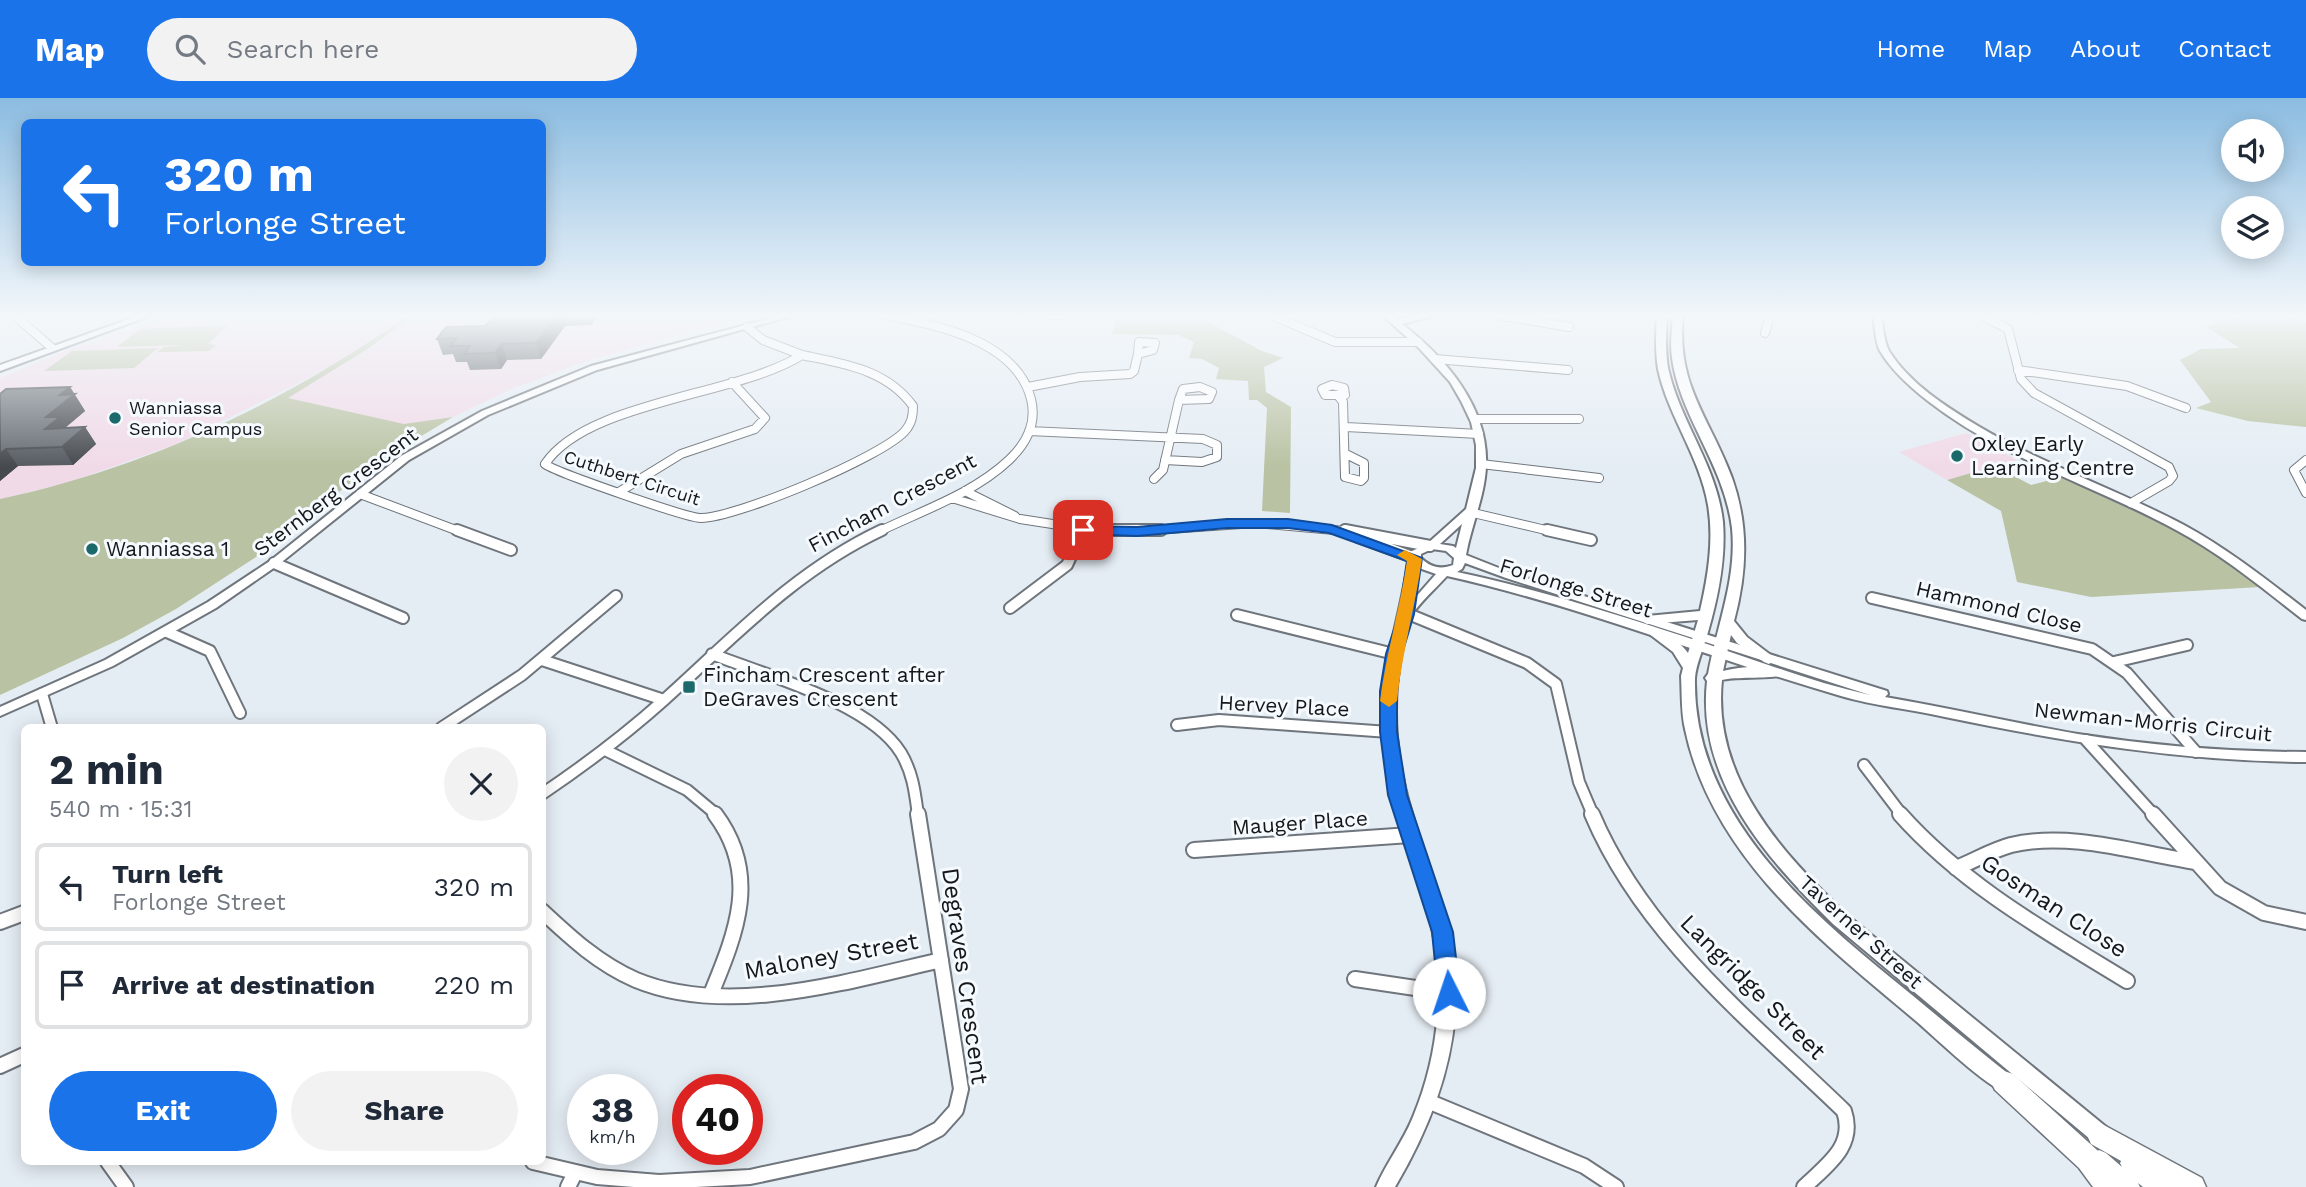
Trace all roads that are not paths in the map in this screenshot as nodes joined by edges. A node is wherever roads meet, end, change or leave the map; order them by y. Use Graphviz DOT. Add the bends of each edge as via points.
graph roads {
  1 [pos="607,366"];
  2 [pos="780,366"];
  3 [pos="845,366"];
  4 [pos="1009,366"];
  5 [pos="1135,366"];
  6 [pos="1440,366"];
  7 [pos="1517,366"];
  8 [pos="1663,366"];
  9 [pos="1679,366"];
  10 [pos="1897,366"];
  11 [pos="2017,366"];
  12 [pos="1568,370"];
  13 [pos="2018,370"];
  14 [pos="732,382"];
  15 [pos="1028,387"];
  16 [pos="1339,397"];
  17 [pos="1179,400"];
  18 [pos="2186,408"];
  19 [pos="1474,419"];
  20 [pos="1579,419"];
  21 [pos="1346,428"];
  22 [pos="1029,431"];
  23 [pos="1479,434"];
  24 [pos="1169,438"];
  25 [pos="1346,454"];
  26 [pos="1165,460"];
  27 [pos="2306,460"];
  28 [pos="1481,464"];
  29 [pos="1599,478"];
  30 [pos="1154,479"];
  31 [pos="965,491"];
  32 [pos="619,492"];
  33 [pos="2306,493"];
  34 [pos="360,494"];
  35 [pos="952,498"];
  36 [pos="2131,503"];
  37 [pos="1469,512"];
  38 [pos="1017,518"];
  39 [pos="1332,529"];
  40 [pos="1083,530"];
  41 [pos="1591,540"];
  42 [pos="1431,545"];
  43 [pos="511,550"];
  44 [pos="1460,557"];
  45 [pos="1415,559"];
  46 [pos="274,564"];
  47 [pos="1444,572"];
  48 [pos="616,596"];
  49 [pos="1872,598"];
  50 [pos="1010,608"];
  51 [pos="1406,614"];
  52 [pos="1237,615"];
  53 [pos="1704,615"];
  54 [pos="2306,616"];
  55 [pos="403,618"];
  56 [pos="1727,621"];
  57 [pos="1651,627"];
  58 [pos="167,632"];
  59 [pos="1697,641"];
  60 [pos="2187,645"];
  61 [pos="1721,649"];
  62 [pos="712,654"];
  63 [pos="1394,654"];
  64 [pos="1769,659"];
  65 [pos="542,660"];
  66 [pos="2115,662"];
  67 [pos="1690,667"];
  68 [pos="1780,673"];
  69 [pos="1712,678"];
  70 [pos="43,694"];
  71 [pos="664,700"];
  72 [pos="1914,706"];
  73 [pos="0,712"];
  74 [pos="240,713"];
  75 [pos="51,724"];
  76 [pos="447,724"];
  77 [pos="1177,725"];
  78 [pos="1389,732"];
  79 [pos="2086,740"];
  80 [pos="605,750"];
  81 [pos="2196,752"];
  82 [pos="2306,757"];
  83 [pos="1864,765"];
  84 [pos="546,791"];
  85 [pos="1409,835"];
  86 [pos="1194,850"];
  87 [pos="2195,862"];
  88 [pos="1956,868"];
  89 [pos="21,914"];
  90 [pos="546,914"];
  91 [pos="0,922"];
  92 [pos="2306,922"];
  93 [pos="941,960"];
  94 [pos="1355,979"];
  95 [pos="2127,981"];
  96 [pos="1449,993"];
  97 [pos="711,994"];
  98 [pos="21,1056"];
  99 [pos="0,1066"];
  100 [pos="2004,1082"];
  101 [pos="1430,1102"];
  102 [pos="2100,1135"];
  103 [pos="110,1165"];
  104 [pos="539,1165"];
  105 [pos="571,1180"];
  106 [pos="126,1187"];
  107 [pos="1385,1187"];
  108 [pos="1616,1187"];
  109 [pos="1804,1187"];
  110 [pos="2110,1187"];
  111 [pos="2129,1187"];
  112 [pos="2159,1187"];
  113 [pos="2193,1187"];
  1 -- 34 [label="street, Sternberg Crescent" via="520,397 442,436"];
  2 -- 14 [label="street, Cuthbert Circuit"];
  3 -- 32 [label="street, Cuthbert Circuit" via="893,383 913,406 911,424 897,438 718,517 697,517"];
  4 -- 15 [label="street"];
  5 -- 15 [label="street" via="1125,376 1080,377"];
  6 -- 19 [label="street"];
  7 -- 12 [label="street"];
  8 -- 53 [label="main road, Taverner Street" via="1667,389 1706,474 1716,516 1716,562"];
  9 -- 56 [label="main road, Taverner Street" via="1683,387 1724,473 1739,533 1739,566"];
  10 -- 36 [label="street" via="1940,406 2011,449"];
  11 -- 13 [label="street"];
  13 -- 18 [label="street" via="2127,386"];
  13 -- 36 [label="street" via="2025,386 2039,396 2169,467 2169,481"];
  14 -- 32 [label="street" via="764,422 681,454"];
  14 -- 32 [label="street, Cuthbert Circuit" via="609,421 546,458 550,468"];
  15 -- 22 [label="street" via="1034,402"];
  16 -- 21 [label="street" via="1345,407"];
  17 -- 24 [label="street"];
  19 -- 20 [label="street"];
  19 -- 23 [label="street"];
  21 -- 23 [label="street"];
  21 -- 25 [label="street"];
  22 -- 24 [label="street"];
  22 -- 31 [label="street, Fincham Crescent" via="1011,457"];
  23 -- 28 [label="street"];
  24 -- 26 [label="street"];
  24 -- 26 [label="street" via="1212,441 1217,445 1217,457 1202,462"];
  26 -- 30 [label="street"];
  27 -- 33 [label="street" via="2294,470"];
  28 -- 29 [label="street"];
  28 -- 37 [label="street"];
  31 -- 35 [label="street, Fincham Crescent"];
  31 -- 38 [label="street"];
  34 -- 43 [label="street"];
  34 -- 46 [label="street, Sternberg Crescent"];
  35 -- 38 [label="street" via="998,516"];
  35 -- 62 [label="street, Fincham Crescent" via="821,563"];
  36 -- 54 [label="street" via="2208,544"];
  37 -- 41 [label="street"];
  37 -- 42 [label="street"];
  37 -- 44 [label="street"];
  38 -- 40 [label="street"];
  39 -- 40 [label="street" via="1271,523 1137,532"];
  39 -- 42 [label="street"];
  39 -- 45 [label="street"];
  40 -- 50 [label="street" via="1068,565"];
  42 -- 44 [label="street, Forlonge Street" via="1449,548"];
  42 -- 45 [label="street" via="1418,550"];
  44 -- 47 [label="street" via="1458,567"];
  44 -- 57 [label="street, Forlonge Street"];
  45 -- 47 [label="street, Forlonge Street" via="1426,568"];
  45 -- 51 [label="street"];
  46 -- 55 [label="street"];
  46 -- 58 [label="street, Sternberg Crescent"];
  47 -- 51 [label="street"];
  47 -- 57 [label="street, Forlonge Street" via="1518,588"];
  48 -- 65 [label="street"];
  49 -- 66 [label="street, Hammond Close" via="2074,642"];
  51 -- 63 [label="street"];
  51 -- 109 [label="street, Langridge Street" via="1527,663 1556,684 1579,782 1625,874 1660,925 1705,977 1840,1104 1848,1118 1851,1128 1845,1147"];
  52 -- 63 [label="street"];
  53 -- 57 [label="main road"];
  53 -- 59 [label="main road, Taverner Street"];
  56 -- 61 [label="main road, Taverner Street"];
  56 -- 64 [label="main road" via="1742,640"];
  57 -- 59 [label="street, Forlonge Street"];
  57 -- 67 [label="main road" via="1678,649"];
  58 -- 70 [label="street, Sternberg Crescent"];
  58 -- 74 [label="street" via="215,657"];
  59 -- 61 [label="street, Newman-Morris Circuit"];
  59 -- 67 [label="main road, Taverner Street"];
  60 -- 66 [label="street"];
  61 -- 64 [label="street, Newman-Morris Circuit"];
  61 -- 68 [label="street, Newman-Morris Circuit"];
  61 -- 69 [label="main road, Taverner Street"];
  62 -- 71 [label="street, Fincham Crescent"];
  62 -- 93 [label="street, Degraves Crescent" via="848,710 880,730 903,755 912,775"];
  63 -- 78 [label="street"];
  64 -- 72 [label="street, Newman-Morris Circuit"];
  65 -- 71 [label="street"];
  65 -- 76 [label="street"];
  66 -- 81 [label="street, Hammond Close"];
  67 -- 100 [label="main road, Taverner Street" via="1688,703 1700,760 1716,797 1754,856 1831,939"];
  68 -- 69 [label="main road" via="1737,672"];
  68 -- 72 [label="street, Newman-Morris Circuit" via="1849,694"];
  69 -- 102 [label="main road, Taverner Street" via="1714,724 1730,775 1782,858 1848,926"];
  70 -- 73 [label="street, Sternberg Crescent"];
  70 -- 75 [label="street"];
  71 -- 80 [label="street, Fincham Crescent"];
  72 -- 79 [label="street, Newman-Morris Circuit"];
  77 -- 78 [label="street, Hervey Place" via="1219,720"];
  78 -- 85 [label="street"];
  79 -- 81 [label="street, Newman-Morris Circuit"];
  79 -- 87 [label="street"];
  80 -- 84 [label="street, Fincham Crescent"];
  80 -- 97 [label="street" via="686,789 708,806 731,837 743,888 740,918"];
  81 -- 82 [label="street, Newman-Morris Circuit"];
  83 -- 88 [label="street, Gosman Close" via="1900,817"];
  85 -- 86 [label="street, Mauger Place"];
  85 -- 96 [label="street" via="1443,932"];
  87 -- 88 [label="street, Gosman Close" via="2031,842 2011,845"];
  87 -- 92 [label="street" via="2240,902 2277,917"];
  88 -- 95 [label="street, Gosman Close" via="1999,901"];
  89 -- 91 [label="street"];
  90 -- 97 [label="street, Maloney Street" via="600,961 649,983"];
  93 -- 97 [label="street, Maloney Street" via="769,993"];
  93 -- 105 [label="street, Degraves Crescent" via="961,1089 956,1110 939,1129 914,1142 750,1177"];
  94 -- 96 [label="street"];
  96 -- 101 [label="street" via="1445,1046"];
  98 -- 99 [label="street"];
  100 -- 110 [label="highway" via="2088,1159"];
  100 -- 111 [label="main road, Taverner Street"];
  101 -- 107 [label="street"];
  101 -- 108 [label="street" via="1584,1166"];
  102 -- 112 [label="main road, Taverner Street"];
  102 -- 113 [label="highway"];
  103 -- 106 [label="street"];
  104 -- 105 [label="street, Degraves Crescent"];
}
